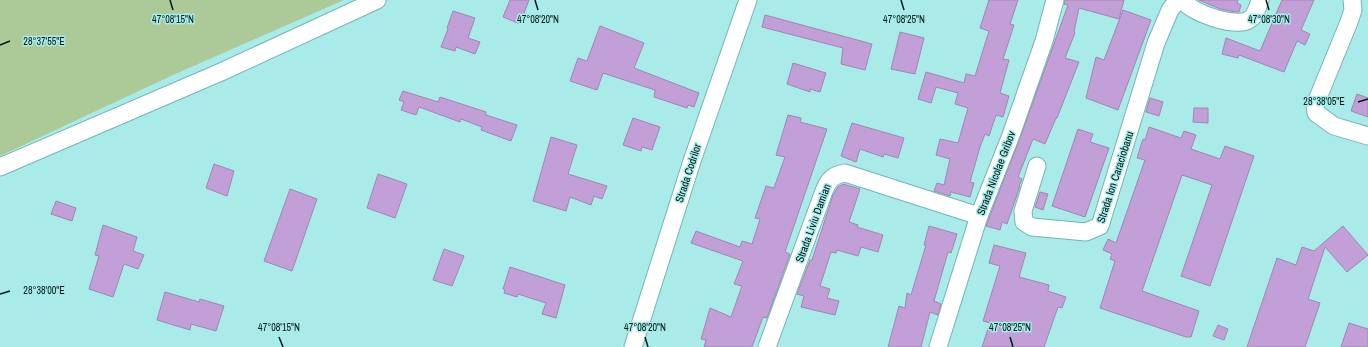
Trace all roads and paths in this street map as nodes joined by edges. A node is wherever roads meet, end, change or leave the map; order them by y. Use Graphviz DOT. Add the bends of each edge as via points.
graph roads {
  1 [pos="377,0"];
  2 [pos="748,0"];
  3 [pos="1055,0"];
  4 [pos="1178,0"];
  5 [pos="1182,0"];
  6 [pos="1260,0"];
  7 [pos="1352,0"];
  8 [pos="1368,136"];
  9 [pos="1037,166"];
  10 [pos="0,167"];
  11 [pos="979,216"];
  12 [pos="633,347"];
  13 [pos="767,347"];
  14 [pos="938,347"];
  1 -- 10 [label="street" via="221,72"];
  2 -- 12 [label="street, Strada Codrilor" via="692,161"];
  3 -- 11 [label="street, Strada Nicolae Gribov" via="1044,41 1011,135"];
  4 -- 9 [label="street, Strada Ion Caraciobanu" via="1170,10 1156,43 1100,226 1086,232 1032,228 1024,222 1023,211"];
  5 -- 6 [label="street" via="1192,9 1234,24 1251,19"];
  7 -- 8 [label="street" via="1351,16 1315,105 1316,113 1334,126"];
  11 -- 13 [label="street, Strada Liviu Damian" via="845,173 836,174 828,180"];
  11 -- 14 [label="street, Strada Nicolae Gribov"];
}
